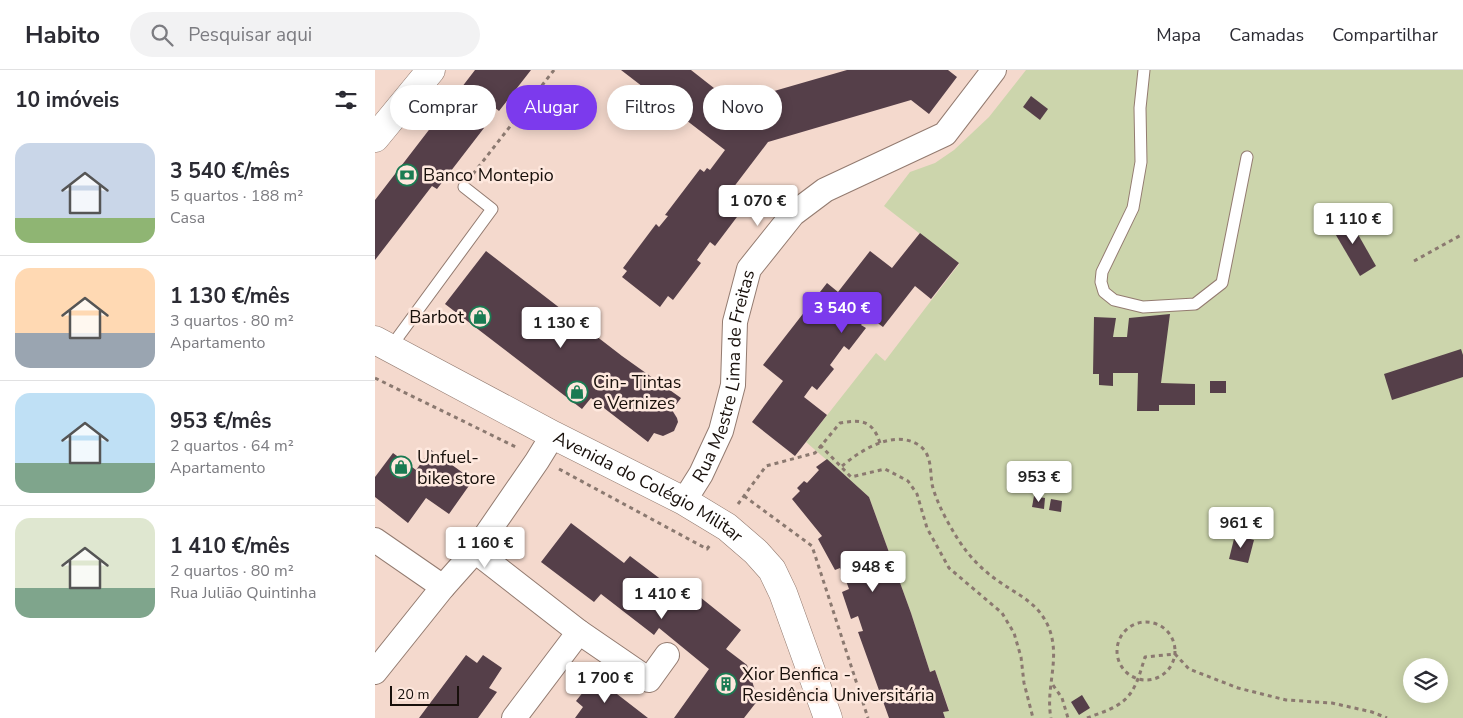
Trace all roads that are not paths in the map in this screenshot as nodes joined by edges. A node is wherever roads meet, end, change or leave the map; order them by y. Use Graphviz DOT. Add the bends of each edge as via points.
graph roads {
  1 [pos="431,70"];
  2 [pos="994,70"];
  3 [pos="1145,70"];
  4 [pos="375,138"];
  5 [pos="1247,157"];
  6 [pos="464,187"];
  7 [pos="383,344"];
  8 [pos="553,436"];
  9 [pos="684,501"];
  10 [pos="375,540"];
  11 [pos="475,551"];
  12 [pos="443,588"];
  13 [pos="579,632"];
  14 [pos="667,655"];
  15 [pos="375,672"];
  16 [pos="514,718"];
  17 [pos="828,718"];
  1 -- 4 [label="street"];
  2 -- 9 [label="street, Rua Mestre Lima de Freitas" via="945,134 825,190 793,214 749,269 735,322 733,385 721,431"];
  3 -- 5 [label="lane" via="1140,108 1141,162 1133,208 1106,265 1101,282 1104,292 1114,300 1143,307 1195,304 1222,282"];
  6 -- 7 [label="lane" via="492,209"];
  7 -- 8 [label="street, Avenida do Colégio Militar"];
  8 -- 9 [label="street, Avenida do Colégio Militar"];
  8 -- 11 [label="street"];
  9 -- 17 [label="street, Avenida do Colégio Militar" via="727,527 772,570"];
  10 -- 12 [label="street"];
  11 -- 12 [label="street"];
  11 -- 13 [label="street"];
  12 -- 15 [label="street"];
  13 -- 14 [label="street" via="649,680"];
  13 -- 16 [label="street"];
}
